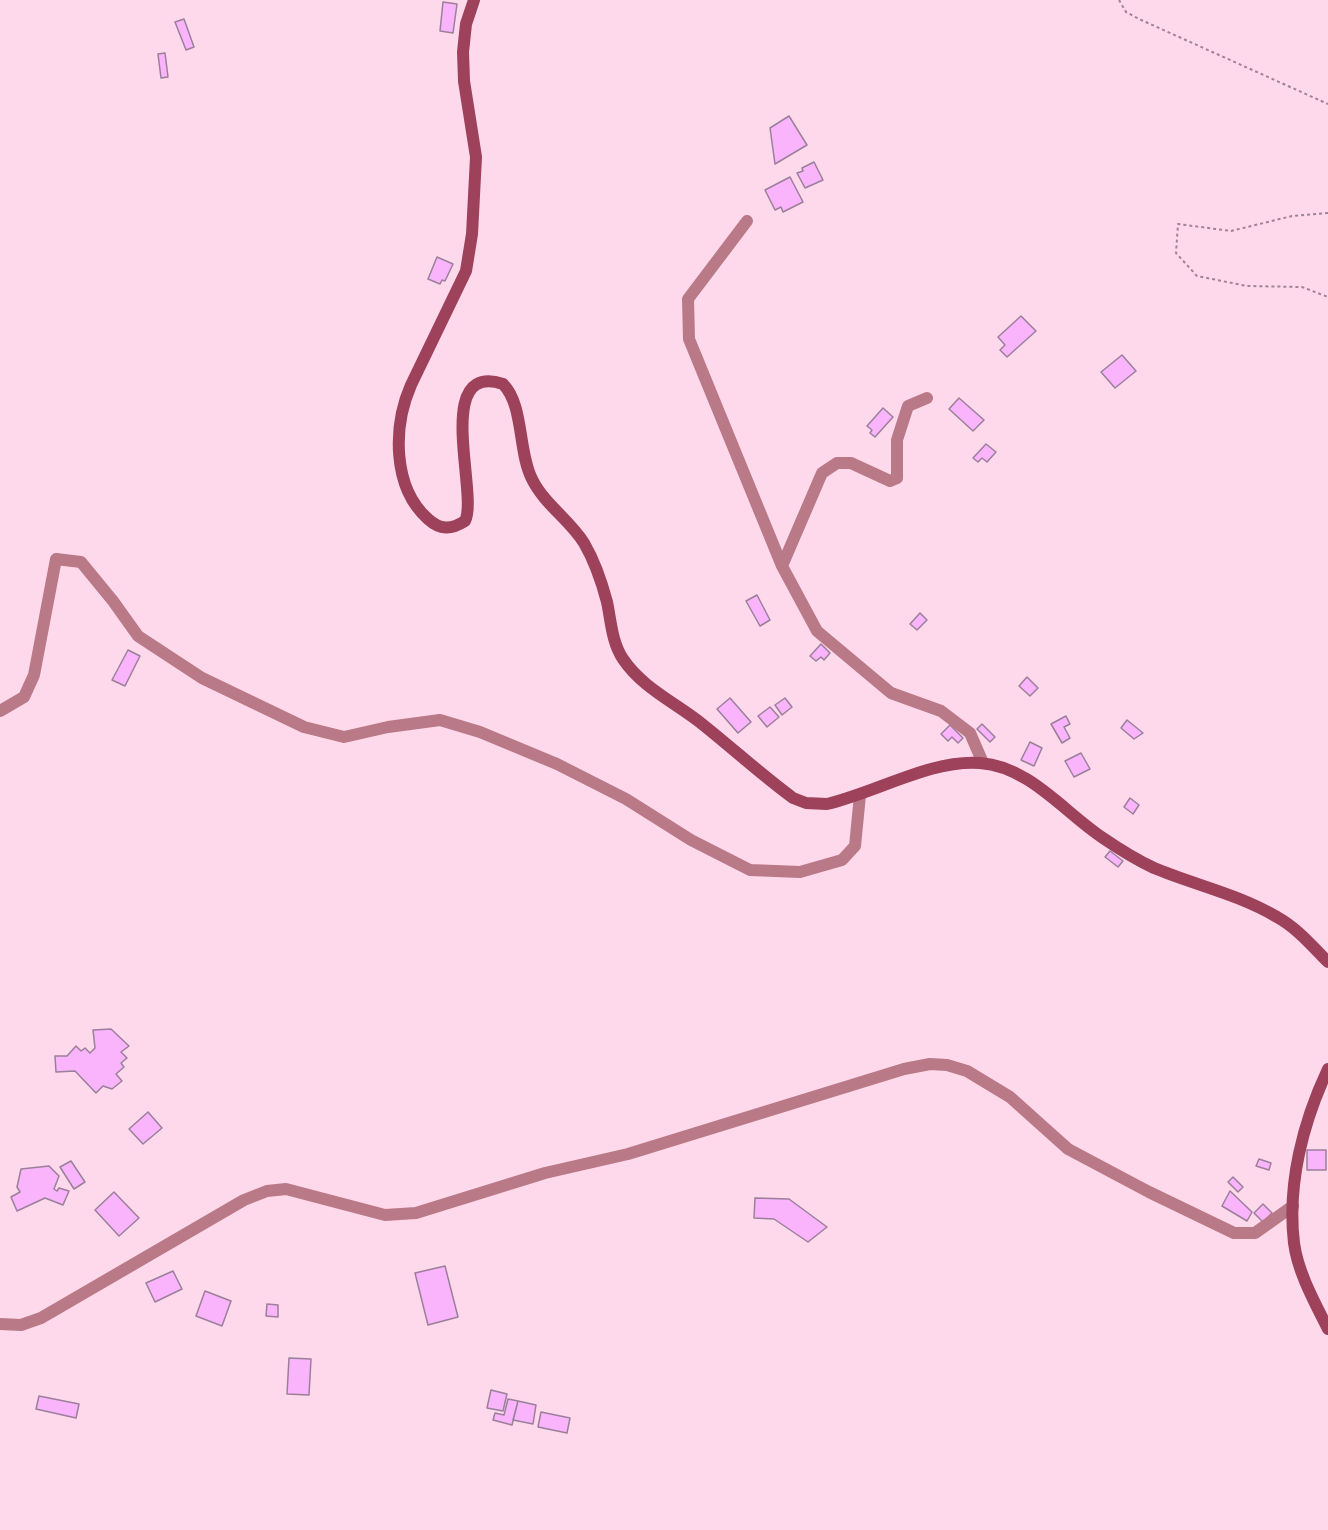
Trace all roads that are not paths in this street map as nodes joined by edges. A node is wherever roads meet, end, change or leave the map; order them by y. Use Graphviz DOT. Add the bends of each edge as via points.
graph roads {
  1 [pos="474,0"];
  2 [pos="747,221"];
  3 [pos="927,398"];
  4 [pos="782,566"];
  5 [pos="0,711"];
  6 [pos="983,763"];
  7 [pos="860,795"];
  8 [pos="1328,962"];
  9 [pos="1328,1069"];
  10 [pos="1293,1206"];
  11 [pos="0,1324"];
  12 [pos="1328,1329"];
  1 -- 7 [label="main road" via="466,24 464,52 464,81 476,157 472,234 466,272 405,398 400,465 408,492 434,525 448,529 465,521 465,404 470,391 481,382 503,384 516,410 532,479 591,557 612,632 630,668 793,798 816,805"];
  2 -- 4 [label="street" via="688,299 689,339"];
  3 -- 4 [label="street" via="908,406 897,440 897,478 890,481 850,463 837,463 822,473"];
  4 -- 6 [label="street" via="817,631 891,693 941,711 970,734"];
  5 -- 7 [label="street" via="24,697 34,675 56,560 81,562 138,636 202,678 304,727 344,737 440,720 480,732 557,764 626,799 691,840 750,870 800,872 842,860 855,846"];
  6 -- 7 [label="main road" via="950,764"];
  6 -- 8 [label="main road" via="998,766 1046,792 1102,837 1154,867 1241,898 1278,917"];
  9 -- 10 [label="main road" via="1308,1118"];
  10 -- 11 [label="street" via="1255,1233 1234,1233 1068,1149 1010,1097 967,1071 930,1064 628,1155 545,1173 416,1213 385,1215 286,1189 267,1191 244,1200 41,1318 21,1325"];
  10 -- 12 [label="main road" via="1296,1253"];
}
